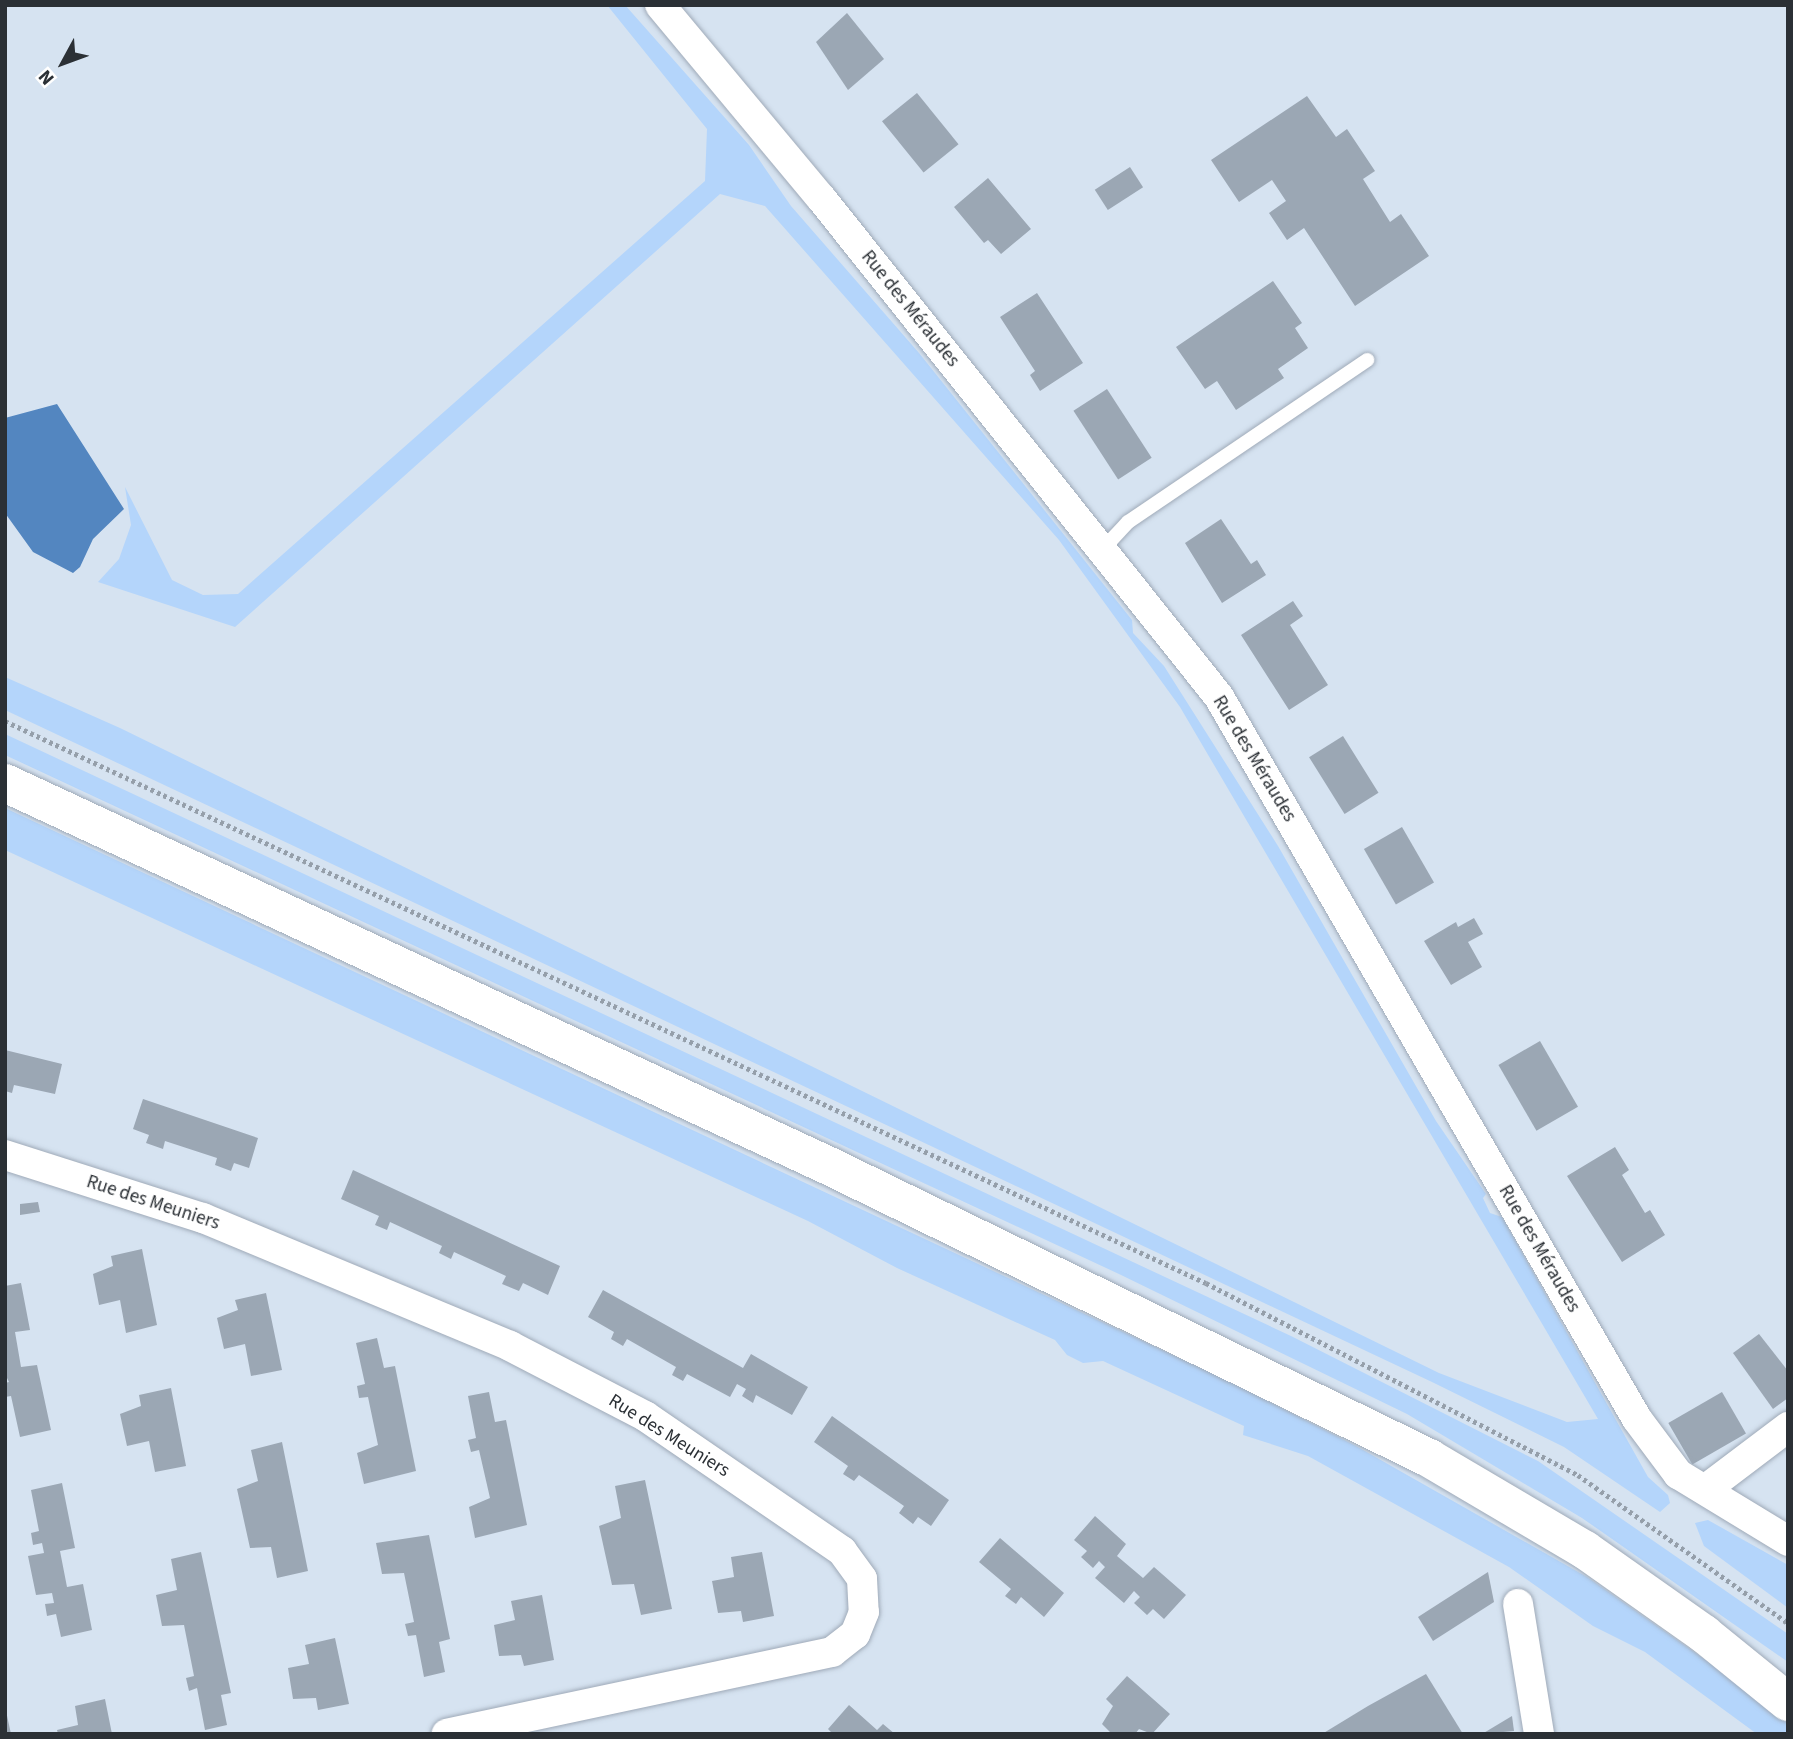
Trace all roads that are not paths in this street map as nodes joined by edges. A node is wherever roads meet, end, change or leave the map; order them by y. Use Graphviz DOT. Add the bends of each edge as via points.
graph roads {
  1 [pos="660,5"];
  2 [pos="1367,360"];
  3 [pos="1102,551"];
  4 [pos="5,783"];
  5 [pos="5,1155"];
  6 [pos="1788,1427"];
  7 [pos="1706,1489"];
  8 [pos="1788,1541"];
  9 [pos="1518,1604"];
  10 [pos="1788,1702"];
  11 [pos="446,1734"];
  12 [pos="1539,1734"];
  1 -- 3 [label="street, Rue des Méraudes" via="821,198"];
  2 -- 3 [label="lane" via="1128,522"];
  3 -- 7 [label="street, Rue des Méraudes" via="1219,697 1637,1419 1678,1474"];
  4 -- 10 [label="main road" via="827,1165 1429,1458 1585,1550 1704,1634"];
  5 -- 11 [label="street, Rue des Meuniers" via="203,1218 510,1346 645,1416 842,1551 862,1579 864,1612 855,1634 832,1652"];
  6 -- 7 [label="street"];
  7 -- 8 [label="street, Rue des Méraudes"];
  9 -- 12 [label="street"];
}
